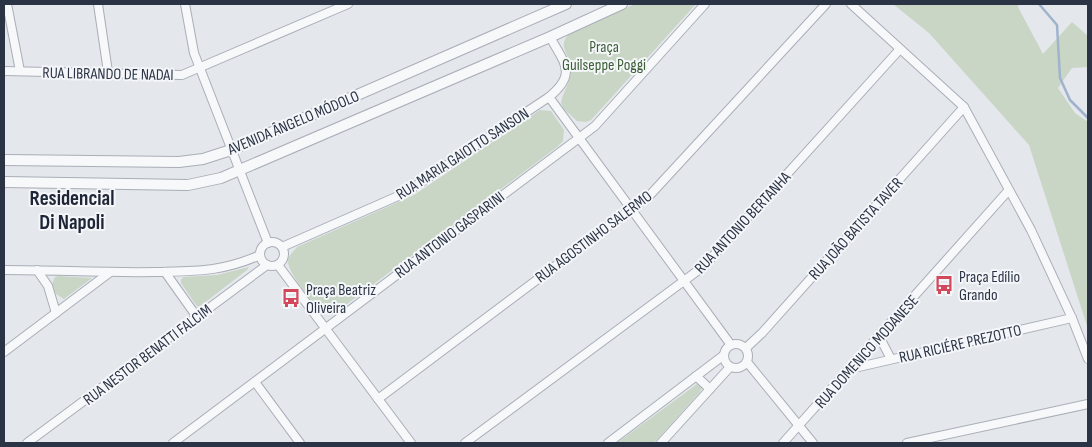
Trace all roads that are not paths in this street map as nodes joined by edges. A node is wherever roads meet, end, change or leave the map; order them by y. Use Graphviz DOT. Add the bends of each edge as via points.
graph roads {
  1 [pos="8,4"];
  2 [pos="98,4"];
  3 [pos="184,4"];
  4 [pos="348,4"];
  5 [pos="566,4"];
  6 [pos="622,4"];
  7 [pos="704,4"];
  8 [pos="826,4"];
  9 [pos="851,4"];
  10 [pos="550,37"];
  11 [pos="900,48"];
  12 [pos="200,68"];
  13 [pos="4,71"];
  14 [pos="20,71"];
  15 [pos="108,72"];
  16 [pos="549,97"];
  17 [pos="964,107"];
  18 [pos="578,138"];
  19 [pos="231,150"];
  20 [pos="4,160"];
  21 [pos="240,171"];
  22 [pos="4,182"];
  23 [pos="1008,191"];
  24 [pos="631,209"];
  25 [pos="268,243"];
  26 [pos="282,247"];
  27 [pos="260,255"];
  28 [pos="267,265"];
  29 [pos="278,265"];
  30 [pos="4,270"];
  31 [pos="37,270"];
  32 [pos="165,272"];
  33 [pos="109,273"];
  34 [pos="684,281"];
  35 [pos="56,313"];
  36 [pos="197,317"];
  37 [pos="1072,318"];
  38 [pos="325,328"];
  39 [pos="879,336"];
  40 [pos="731,345"];
  41 [pos="746,348"];
  42 [pos="4,352"];
  43 [pos="724,354"];
  44 [pos="891,359"];
  45 [pos="1088,359"];
  46 [pos="747,362"];
  47 [pos="730,367"];
  48 [pos="849,369"];
  49 [pos="696,376"];
  50 [pos="255,382"];
  51 [pos="710,389"];
  52 [pos="378,399"];
  53 [pos="1088,404"];
  54 [pos="798,426"];
  55 [pos="184,440"];
  56 [pos="28,443"];
  57 [pos="173,443"];
  58 [pos="300,443"];
  59 [pos="411,443"];
  60 [pos="465,443"];
  61 [pos="608,443"];
  62 [pos="661,443"];
  63 [pos="783,443"];
  64 [pos="813,443"];
  65 [pos="907,443"];
  1 -- 14 [label="street"];
  2 -- 15 [label="street"];
  3 -- 12 [label="street"];
  4 -- 12 [label="street, RUA LIBRANDO DE NADAI"];
  5 -- 19 [label="street, AVENIDA ÂNGELO MÓDOLO"];
  6 -- 10 [label="street, AVENIDA ÂNGELO MÓDOLO"];
  7 -- 18 [label="street, RUA ANTONIO GASPARINI" via="595,126"];
  8 -- 24 [label="street, RUA AGOSTINHO SALERMO" via="650,195"];
  9 -- 11 [label="street"];
  10 -- 16 [label="street, RUA MARIA GAIOTTO SANSON" via="565,64 566,73 564,82"];
  10 -- 21 [label="street, AVENIDA ÂNGELO MÓDOLO"];
  11 -- 17 [label="street"];
  11 -- 34 [label="street, RUA ANTONIO BERTANHA" via="704,266"];
  12 -- 15 [label="street, RUA LIBRANDO DE NADAI" via="182,75"];
  12 -- 19 [label="street"];
  13 -- 14 [label="street, RUA LIBRANDO DE NADAI"];
  14 -- 15 [label="street, RUA LIBRANDO DE NADAI"];
  16 -- 18 [label="street"];
  16 -- 26 [label="street, RUA MARIA GAIOTTO SANSON" via="405,193"];
  17 -- 23 [label="street"];
  17 -- 41 [label="street, RUA JOÃO BATISTA TAVER"];
  18 -- 24 [label="street"];
  18 -- 38 [label="street, RUA ANTONIO GASPARINI"];
  19 -- 20 [label="street, AVENIDA ÂNGELO MÓDOLO" via="192,161"];
  19 -- 21 [label="street"];
  21 -- 22 [label="street, AVENIDA ÂNGELO MÓDOLO" via="188,185"];
  21 -- 25 [label="street"];
  23 -- 37 [label="street" via="1031,230"];
  23 -- 39 [label="street, RUA DOMENICO MODANESE"];
  24 -- 34 [label="street"];
  24 -- 52 [label="street, RUA AGOSTINHO SALERMO"];
  25 -- 26 [label="street"];
  25 -- 27 [label="street"];
  26 -- 29 [label="street" via="284,255"];
  27 -- 28 [label="street"];
  27 -- 32 [label="street" via="216,269"];
  28 -- 29 [label="street"];
  28 -- 36 [label="street, RUA NESTOR BENATTI FALCIM"];
  29 -- 38 [label="street"];
  30 -- 31 [label="street"];
  31 -- 33 [label="street"];
  31 -- 35 [label="street" via="48,286"];
  32 -- 33 [label="street"];
  32 -- 36 [label="street"];
  33 -- 35 [label="street"];
  34 -- 40 [label="street"];
  34 -- 60 [label="street, RUA ANTONIO BERTANHA"];
  35 -- 42 [label="street"];
  36 -- 56 [label="street, RUA NESTOR BENATTI FALCIM"];
  37 -- 44 [label="street, RUA RICIÉRE PREZOTTO"];
  37 -- 45 [label="street"];
  38 -- 50 [label="street, RUA ANTONIO GASPARINI"];
  38 -- 52 [label="street"];
  39 -- 44 [label="street"];
  39 -- 48 [label="street, RUA DOMENICO MODANESE"];
  40 -- 41 [label="street" via="739,344"];
  40 -- 43 [label="street"];
  41 -- 46 [label="street"];
  43 -- 47 [label="street"];
  43 -- 49 [label="street"];
  44 -- 48 [label="street, RUA RICIÉRE PREZOTTO"];
  46 -- 47 [label="street" via="741,367"];
  46 -- 54 [label="street"];
  47 -- 51 [label="street"];
  48 -- 54 [label="street, RUA DOMENICO MODANESE"];
  49 -- 51 [label="street"];
  49 -- 61 [label="street"];
  50 -- 55 [label="street, RUA ANTONIO GASPARINI"];
  50 -- 58 [label="street"];
  51 -- 62 [label="street"];
  52 -- 59 [label="street"];
  53 -- 65 [label="street"];
  54 -- 63 [label="street, RUA DOMENICO MODANESE"];
  54 -- 64 [label="street"];
  55 -- 57 [label="street, RUA ANTONIO GASPARINI"];
}
